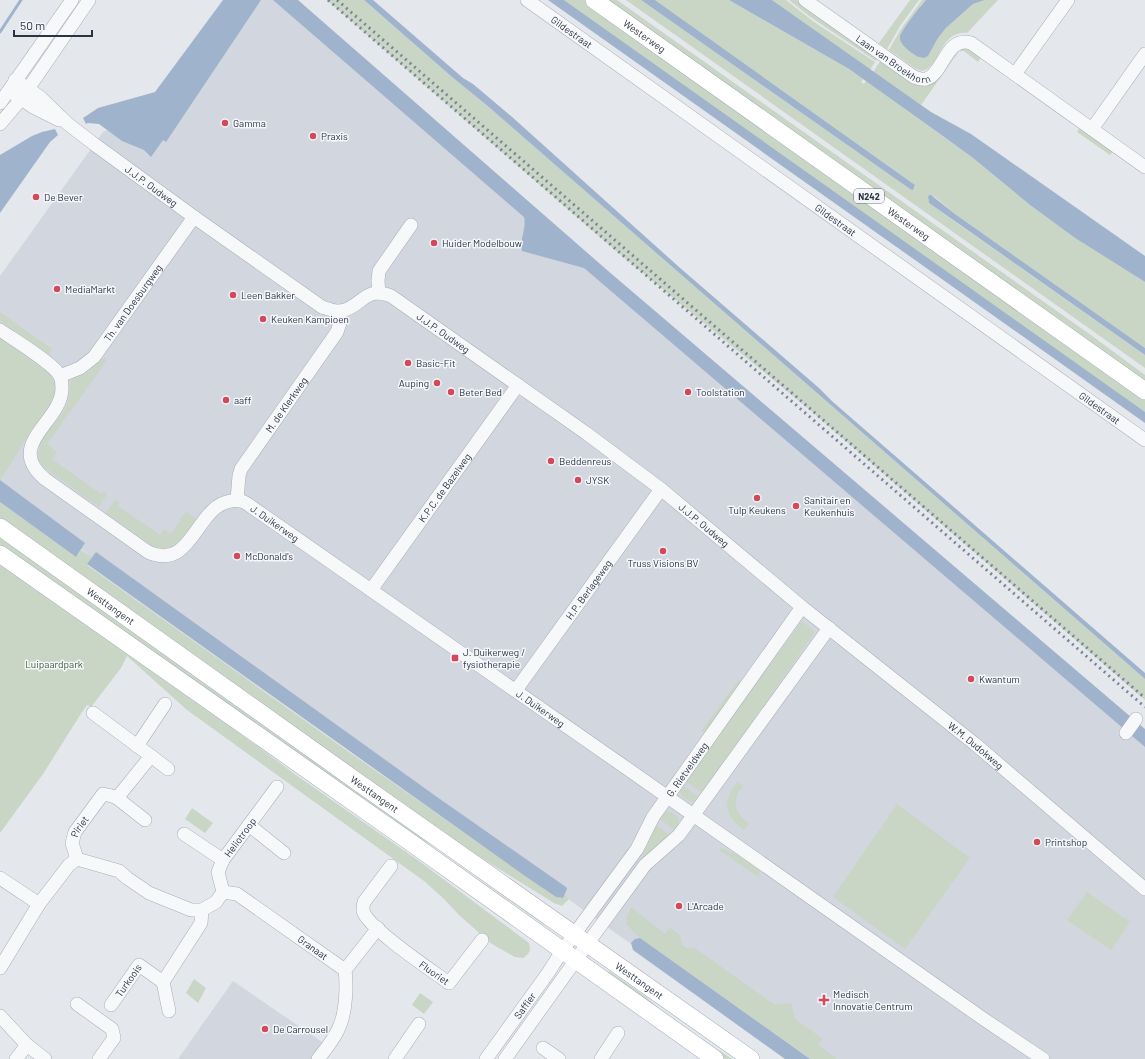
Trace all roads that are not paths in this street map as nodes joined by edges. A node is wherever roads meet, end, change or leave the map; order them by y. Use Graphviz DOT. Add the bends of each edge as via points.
graph roads {
  1 [pos="88,0"];
  2 [pos="527,0"];
  3 [pos="594,0"];
  4 [pos="805,0"];
  5 [pos="1068,0"];
  6 [pos="65,3"];
  7 [pos="71,24"];
  8 [pos="1145,54"];
  9 [pos="1015,74"];
  10 [pos="12,85"];
  11 [pos="24,94"];
  12 [pos="0,103"];
  13 [pos="0,124"];
  14 [pos="1092,129"];
  15 [pos="1145,167"];
  16 [pos="194,217"];
  17 [pos="411,225"];
  18 [pos="378,292"];
  19 [pos="340,311"];
  20 [pos="0,330"];
  21 [pos="60,376"];
  22 [pos="518,385"];
  23 [pos="1145,391"];
  24 [pos="1145,440"];
  25 [pos="660,489"];
  26 [pos="237,500"];
  27 [pos="0,527"];
  28 [pos="0,554"];
  29 [pos="371,590"];
  30 [pos="802,607"];
  31 [pos="829,628"];
  32 [pos="516,690"];
  33 [pos="165,704"];
  34 [pos="94,713"];
  35 [pos="1136,719"];
  36 [pos="1126,733"];
  37 [pos="137,746"];
  38 [pos="151,756"];
  39 [pos="168,769"];
  40 [pos="277,787"];
  41 [pos="667,797"];
  42 [pos="117,798"];
  43 [pos="693,815"];
  44 [pos="145,820"];
  45 [pos="249,825"];
  46 [pos="184,834"];
  47 [pos="284,853"];
  48 [pos="77,859"];
  49 [pos="223,860"];
  50 [pos="391,866"];
  51 [pos="0,878"];
  52 [pos="1145,889"];
  53 [pos="223,892"];
  54 [pos="39,904"];
  55 [pos="202,910"];
  56 [pos="378,928"];
  57 [pos="581,938"];
  58 [pos="482,940"];
  59 [pos="569,956"];
  60 [pos="0,968"];
  61 [pos="345,970"];
  62 [pos="163,982"];
  63 [pos="77,1004"];
  64 [pos="111,1005"];
  65 [pos="169,1011"];
  66 [pos="0,1016"];
  67 [pos="419,1024"];
  68 [pos="618,1033"];
  69 [pos="27,1045"];
  70 [pos="543,1048"];
  71 [pos="324,1057"];
  72 [pos="16,1059"];
  73 [pos="46,1059"];
  74 [pos="98,1059"];
  75 [pos="395,1059"];
  76 [pos="486,1059"];
  77 [pos="505,1059"];
  78 [pos="559,1059"];
  79 [pos="601,1059"];
  80 [pos="715,1059"];
  81 [pos="751,1059"];
  82 [pos="1043,1059"];
  1 -- 7 [label="street"];
  2 -- 24 [label="street, Gildestraat"];
  3 -- 23 [label="main road, Westerweg / N242"];
  4 -- 9 [label="street, Laan van Broekhorn" via="914,77 926,79 932,76 953,47 964,41 971,43"];
  5 -- 9 [label="street"];
  6 -- 7 [label="street"];
  6 -- 10 [label="street"];
  7 -- 11 [label="street"];
  8 -- 14 [label="street"];
  9 -- 14 [label="street, Laan van Broekhorn"];
  10 -- 11 [label="street, J.J.P. Oudweg"];
  10 -- 12 [label="street"];
  11 -- 13 [label="street"];
  11 -- 16 [label="street, J.J.P. Oudweg" via="45,114 68,124"];
  14 -- 15 [label="street, Laan van Broekhorn"];
  16 -- 19 [label="street, J.J.P. Oudweg" via="322,307"];
  16 -- 21 [label="street, Th. van Doesburgweg" via="94,357 80,368"];
  17 -- 18 [label="street" via="379,271"];
  18 -- 19 [label="street"];
  18 -- 22 [label="street, J.J.P. Oudweg" via="391,296"];
  19 -- 26 [label="street, M. de Klerkweg" via="337,332 241,469"];
  20 -- 21 [label="street" via="46,362"];
  21 -- 26 [label="street" via="60,401 33,442 31,454 35,467 45,479 148,552 162,556 179,551 214,508 224,502"];
  22 -- 25 [label="street, J.J.P. Oudweg"];
  22 -- 29 [label="street, K.P.C. de Bazelweg"];
  25 -- 30 [label="street, J.J.P. Oudweg"];
  25 -- 32 [label="street, H.P. Berlageweg"];
  26 -- 29 [label="street, J. Duikerweg" via="255,508"];
  27 -- 57 [label="main road, Westtangent"];
  28 -- 59 [label="main road, Westtangent"];
  29 -- 32 [label="street, J. Duikerweg"];
  30 -- 31 [label="street, W.M. Dudokweg"];
  30 -- 41 [label="street, G. Rietveldweg"];
  31 -- 43 [label="street"];
  31 -- 52 [label="street, W.M. Dudokweg" via="975,744"];
  32 -- 41 [label="street, J. Duikerweg"];
  33 -- 37 [label="street"];
  34 -- 37 [label="street"];
  35 -- 36 [label="street"];
  37 -- 38 [label="street"];
  38 -- 39 [label="street"];
  38 -- 42 [label="street"];
  40 -- 45 [label="street, Heliotroop"];
  41 -- 43 [label="street, J. Duikerweg"];
  41 -- 57 [label="street, G. Rietveldweg"];
  42 -- 44 [label="street"];
  42 -- 48 [label="street, Piriet" via="103,794 75,832 72,843"];
  43 -- 57 [label="street" via="679,836 645,865"];
  43 -- 82 [label="street"];
  45 -- 47 [label="street"];
  45 -- 49 [label="street, Heliotroop"];
  46 -- 49 [label="street"];
  48 -- 54 [label="street" via="69,865"];
  48 -- 55 [label="street" via="119,872 149,893 191,910"];
  49 -- 53 [label="street, Heliotroop" via="218,872"];
  50 -- 56 [label="street, Fluoriet" via="363,906 365,914"];
  51 -- 54 [label="street"];
  53 -- 55 [label="street" via="216,902"];
  53 -- 61 [label="street, Granaat" via="237,894"];
  54 -- 60 [label="street"];
  55 -- 62 [label="street" via="202,923"];
  56 -- 58 [label="street, Fluoriet" via="385,936 449,983"];
  56 -- 61 [label="street"];
  57 -- 59 [label="street"];
  57 -- 81 [label="main road, Westtangent"];
  59 -- 76 [label="street, Saffier" via="548,973"];
  59 -- 77 [label="street, Saffier"];
  59 -- 80 [label="main road, Westtangent"];
  61 -- 71 [label="street" via="342,1022"];
  62 -- 64 [label="street, Turkoois" via="139,965"];
  62 -- 65 [label="street"];
  63 -- 74 [label="street" via="112,1029 114,1038"];
  66 -- 69 [label="street"];
  67 -- 75 [label="street"];
  68 -- 79 [label="street"];
  69 -- 72 [label="street"];
  69 -- 73 [label="street"];
  70 -- 78 [label="street"];
}
